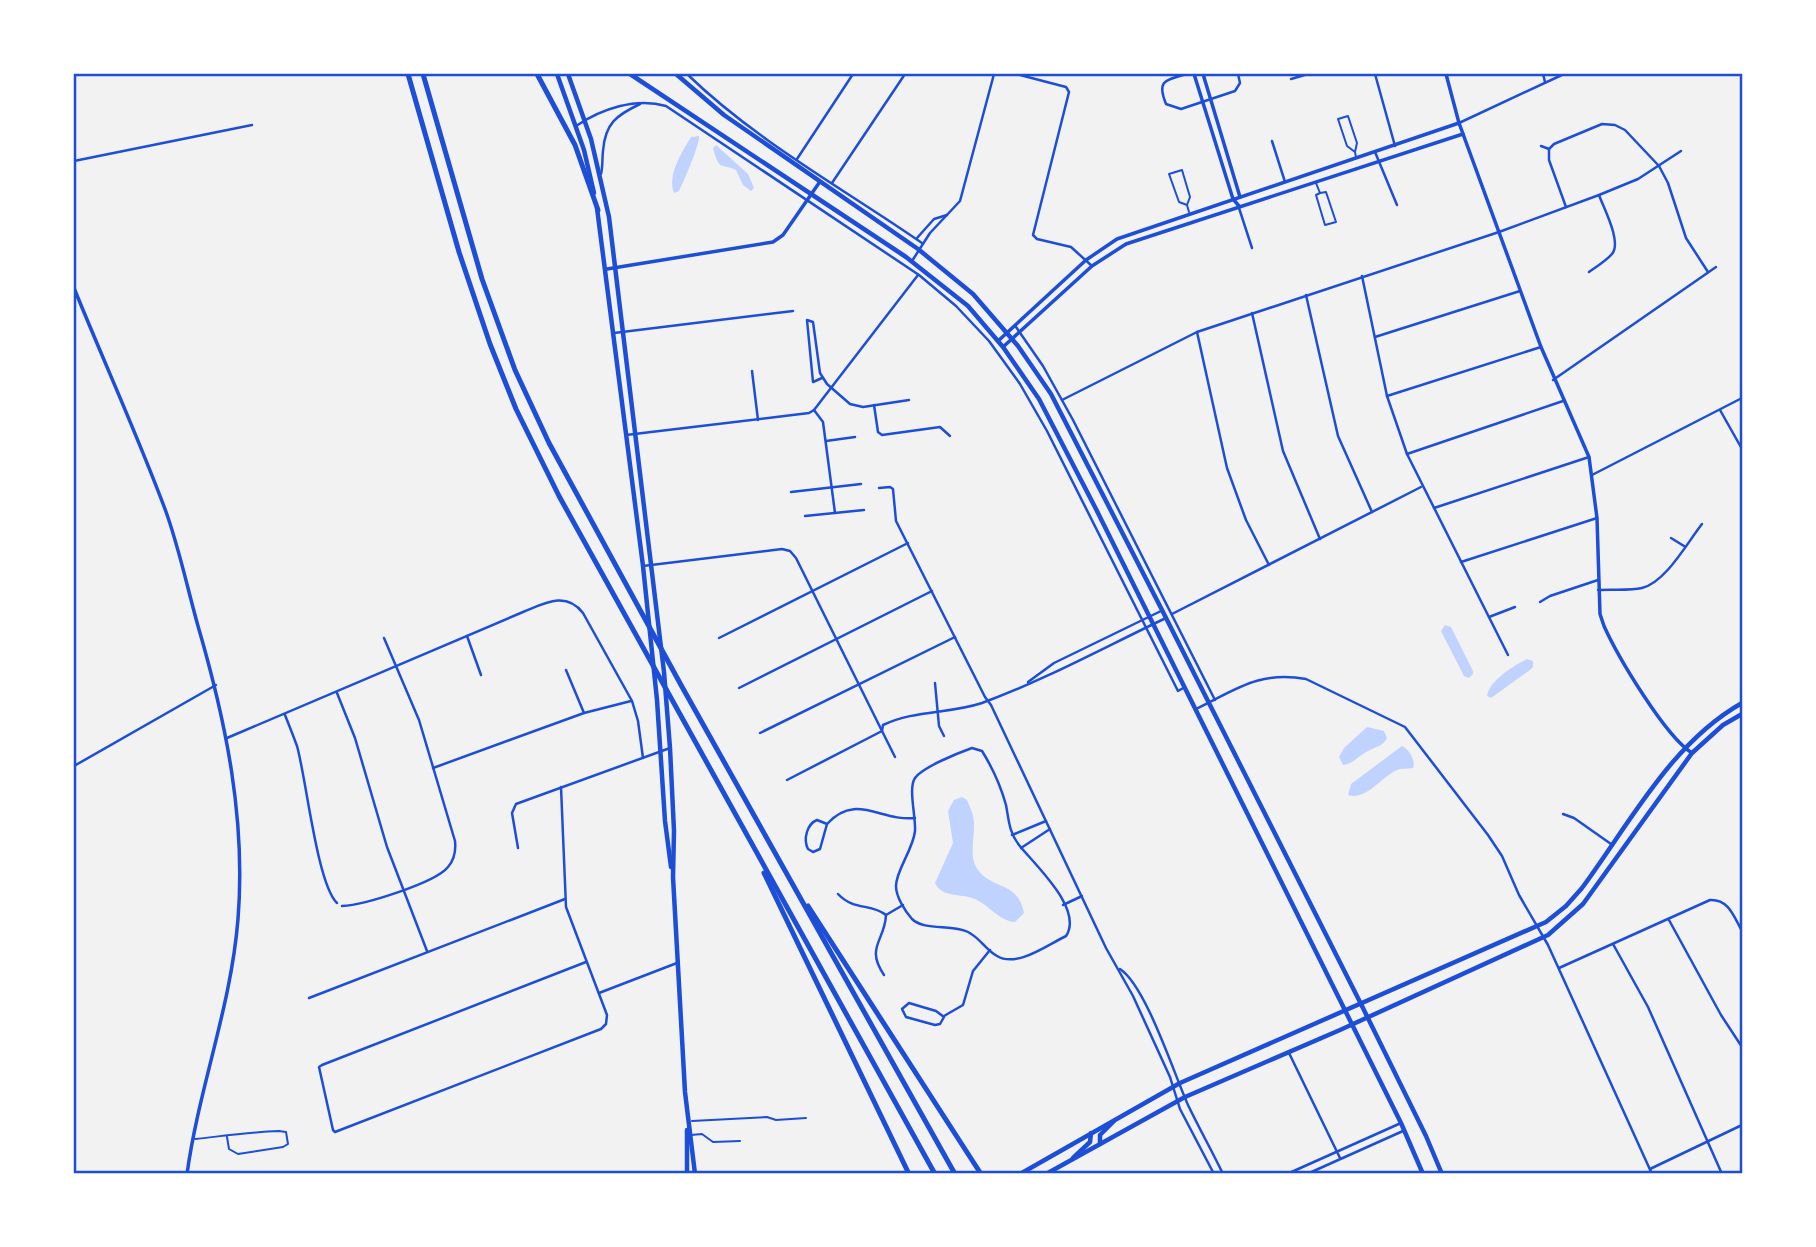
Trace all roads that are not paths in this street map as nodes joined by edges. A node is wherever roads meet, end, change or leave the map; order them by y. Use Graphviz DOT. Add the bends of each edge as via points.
graph roads {
  1 [pos="408,74"];
  2 [pos="422,74"];
  3 [pos="537,74"];
  4 [pos="557,74"];
  5 [pos="568,74"];
  6 [pos="630,74"];
  7 [pos="676,74"];
  8 [pos="687,74"];
  9 [pos="853,74"];
  10 [pos="904,74"];
  11 [pos="994,74"];
  12 [pos="1016,74"];
  13 [pos="1186,74"];
  14 [pos="1194,74"];
  15 [pos="1203,74"];
  16 [pos="1238,74"];
  17 [pos="1308,74"];
  18 [pos="1375,74"];
  19 [pos="1446,74"];
  20 [pos="1543,74"];
  21 [pos="1564,74"];
  22 [pos="1291,79"];
  23 [pos="1545,82"];
  24 [pos="1207,100"];
  25 [pos="643,102"];
  26 [pos="585,120"];
  27 [pos="1459,123"];
  28 [pos="252,125"];
  29 [pos="576,126"];
  30 [pos="1463,134"];
  31 [pos="1272,141"];
  32 [pos="1401,144"];
  33 [pos="1395,146"];
  34 [pos="1541,146"];
  35 [pos="1549,149"];
  36 [pos="1681,151"];
  37 [pos="1355,152"];
  38 [pos="1375,152"];
  39 [pos="1404,153"];
  40 [pos="797,159"];
  41 [pos="1357,159"];
  42 [pos="74,161"];
  43 [pos="1378,161"];
  44 [pos="1659,166"];
  45 [pos="1313,173"];
  46 [pos="601,174"];
  47 [pos="823,177"];
  48 [pos="1316,181"];
  49 [pos="1285,182"];
  50 [pos="819,183"];
  51 [pos="832,183"];
  52 [pos="812,194"];
  53 [pos="1320,194"];
  54 [pos="1599,195"];
  55 [pos="1240,197"];
  56 [pos="1233,199"];
  57 [pos="808,200"];
  58 [pos="1187,205"];
  59 [pos="1397,205"];
  60 [pos="1239,206"];
  61 [pos="1566,207"];
  62 [pos="598,210"];
  63 [pos="1189,213"];
  64 [pos="947,215"];
  65 [pos="1499,232"];
  66 [pos="916,239"];
  67 [pos="922,243"];
  68 [pos="913,245"];
  69 [pos="1252,248"];
  70 [pos="918,249"];
  71 [pos="1086,260"];
  72 [pos="912,261"];
  73 [pos="1092,266"];
  74 [pos="615,267"];
  75 [pos="1716,267"];
  76 [pos="607,269"];
  77 [pos="1589,272"];
  78 [pos="1708,272"];
  79 [pos="919,275"];
  80 [pos="1362,276"];
  81 [pos="74,288"];
  82 [pos="1520,291"];
  83 [pos="1306,295"];
  84 [pos="793,311"];
  85 [pos="1252,313"];
  86 [pos="1016,327"];
  87 [pos="623,331"];
  88 [pos="1197,332"];
  89 [pos="614,333"];
  90 [pos="1009,333"];
  91 [pos="1020,333"];
  92 [pos="1375,337"];
  93 [pos="1013,339"];
  94 [pos="998,341"];
  95 [pos="992,345"];
  96 [pos="1003,347"];
  97 [pos="1541,347"];
  98 [pos="997,352"];
  99 [pos="752,371"];
  100 [pos="822,378"];
  101 [pos="1553,380"];
  102 [pos="831,388"];
  103 [pos="1387,396"];
  104 [pos="1742,398"];
  105 [pos="909,400"];
  106 [pos="1062,400"];
  107 [pos="1564,401"];
  108 [pos="874,405"];
  109 [pos="814,410"];
  110 [pos="1720,410"];
  111 [pos="758,419"];
  112 [pos="635,433"];
  113 [pos="626,435"];
  114 [pos="950,436"];
  115 [pos="855,437"];
  116 [pos="826,441"];
  117 [pos="1742,449"];
  118 [pos="1407,454"];
  119 [pos="1589,457"];
  120 [pos="1592,475"];
  121 [pos="861,484"];
  122 [pos="1423,486"];
  123 [pos="832,487"];
  124 [pos="879,488"];
  125 [pos="791,492"];
  126 [pos="1434,508"];
  127 [pos="864,510"];
  128 [pos="1372,512"];
  129 [pos="835,513"];
  130 [pos="805,516"];
  131 [pos="1597,518"];
  132 [pos="1702,524"];
  133 [pos="1671,538"];
  134 [pos="1320,539"];
  135 [pos="1134,540"];
  136 [pos="908,543"];
  137 [pos="1127,543"];
  138 [pos="1684,546"];
  139 [pos="1461,562"];
  140 [pos="651,565"];
  141 [pos="1269,565"];
  142 [pos="643,566"];
  143 [pos="1598,580"];
  144 [pos="812,590"];
  145 [pos="1598,590"];
  146 [pos="932,591"];
  147 [pos="1540,602"];
  148 [pos="1515,607"];
  149 [pos="1162,610"];
  150 [pos="1172,614"];
  151 [pos="1149,616"];
  152 [pos="1489,617"];
  153 [pos="1166,618"];
  154 [pos="1142,619"];
  155 [pos="1153,625"];
  156 [pos="1146,628"];
  157 [pos="467,636"];
  158 [pos="955,637"];
  159 [pos="384,638"];
  160 [pos="719,638"];
  161 [pos="836,639"];
  162 [pos="1508,655"];
  163 [pos="397,665"];
  164 [pos="566,670"];
  165 [pos="481,675"];
  166 [pos="935,683"];
  167 [pos="1025,684"];
  168 [pos="216,685"];
  169 [pos="859,685"];
  170 [pos="1185,687"];
  171 [pos="739,688"];
  172 [pos="336,692"];
  173 [pos="1215,700"];
  174 [pos="632,701"];
  175 [pos="987,701"];
  176 [pos="1208,703"];
  177 [pos="1742,703"];
  178 [pos="1196,709"];
  179 [pos="938,711"];
  180 [pos="583,713"];
  181 [pos="284,714"];
  182 [pos="1742,714"];
  183 [pos="882,731"];
  184 [pos="760,733"];
  185 [pos="944,736"];
  186 [pos="227,738"];
  187 [pos="670,748"];
  188 [pos="1684,748"];
  189 [pos="661,752"];
  190 [pos="1692,753"];
  191 [pos="895,757"];
  192 [pos="642,758"];
  193 [pos="74,766"];
  194 [pos="433,768"];
  195 [pos="787,780"];
  196 [pos="561,787"];
  197 [pos="1563,814"];
  198 [pos="915,818"];
  199 [pos="739,820"];
  200 [pos="1046,821"];
  201 [pos="827,824"];
  202 [pos="1050,829"];
  203 [pos="1012,835"];
  204 [pos="1614,846"];
  205 [pos="518,848"];
  206 [pos="1021,848"];
  207 [pos="784,869"];
  208 [pos="673,877"];
  209 [pos="404,888"];
  210 [pos="838,894"];
  211 [pos="1082,896"];
  212 [pos="565,899"];
  213 [pos="337,902"];
  214 [pos="903,905"];
  215 [pos="1063,905"];
  216 [pos="342,906"];
  217 [pos="886,915"];
  218 [pos="1668,919"];
  219 [pos="1538,927"];
  220 [pos="1742,931"];
  221 [pos="1544,937"];
  222 [pos="1613,944"];
  223 [pos="989,950"];
  224 [pos="427,951"];
  225 [pos="586,962"];
  226 [pos="678,963"];
  227 [pos="1559,968"];
  228 [pos="1120,969"];
  229 [pos="884,975"];
  230 [pos="599,993"];
  231 [pos="309,998"];
  232 [pos="1361,1004"];
  233 [pos="1345,1012"];
  234 [pos="944,1017"];
  235 [pos="1367,1017"];
  236 [pos="1351,1025"];
  237 [pos="1742,1046"];
  238 [pos="1289,1052"];
  239 [pos="1180,1083"];
  240 [pos="1173,1087"];
  241 [pos="1185,1097"];
  242 [pos="1177,1101"];
  243 [pos="806,1118"];
  244 [pos="1116,1118"];
  245 [pos="687,1122"];
  246 [pos="1401,1123"];
  247 [pos="1742,1125"];
  248 [pos="1404,1130"];
  249 [pos="1091,1133"];
  250 [pos="690,1135"];
  251 [pos="227,1137"];
  252 [pos="194,1139"];
  253 [pos="740,1141"];
  254 [pos="1708,1142"];
  255 [pos="1100,1144"];
  256 [pos="1336,1150"];
  257 [pos="1340,1158"];
  258 [pos="1070,1161"];
  259 [pos="1651,1171"];
  260 [pos="187,1174"];
  261 [pos="687,1174"];
  262 [pos="695,1174"];
  263 [pos="909,1174"];
  264 [pos="935,1174"];
  265 [pos="955,1174"];
  266 [pos="981,1174"];
  267 [pos="1020,1174"];
  268 [pos="1046,1174"];
  269 [pos="1214,1174"];
  270 [pos="1223,1174"];
  271 [pos="1287,1174"];
  272 [pos="1307,1174"];
  273 [pos="1423,1174"];
  274 [pos="1442,1174"];
  275 [pos="1722,1174"];
  1 -- 199 [label="highway" via="468,281 511,396 559,496"];
  2 -- 207 [label="highway" via="482,279 515,370 569,483"];
  3 -- 62 [label="highway" via="575,145"];
  4 -- 29 [label="main road"];
  5 -- 26 [label="main road"];
  6 -- 52 [label="main road"];
  7 -- 50 [label="main road" via="724,115"];
  8 -- 40 [label="street"];
  9 -- 40 [label="street"];
  10 -- 51 [label="street"];
  11 -- 64 [label="street" via="961,197"];
  12 -- 71 [label="street" via="1069,90 1033,232 1037,239 1071,247"];
  13 -- 24 [label="street" via="1163,84 1166,103 1181,109"];
  14 -- 24 [label="street"];
  15 -- 24 [label="street"];
  16 -- 24 [label="street" via="1237,89"];
  17 -- 22 [label="street"];
  18 -- 33 [label="street"];
  19 -- 27 [label="street"];
  20 -- 23 [label="street"];
  21 -- 23 [label="street"];
  23 -- 27 [label="street"];
  24 -- 55 [label="street"];
  24 -- 56 [label="street"];
  25 -- 26 [label="street"];
  25 -- 46 [label="street" via="612,123"];
  25 -- 57 [label="street" via="675,111"];
  26 -- 29 [label="street"];
  26 -- 46 [label="main road"];
  27 -- 30 [label="street"];
  27 -- 32 [label="street"];
  28 -- 42 [label="street"];
  29 -- 62 [label="main road"];
  30 -- 39 [label="street"];
  30 -- 65 [label="street"];
  31 -- 49 [label="street"];
  32 -- 33 [label="street"];
  32 -- 39 [label="street"];
  33 -- 38 [label="street"];
  34 -- 35 [label="street"];
  35 -- 44 [label="street" via="1608,124 1625,130"];
  35 -- 61 [label="street"];
  36 -- 44 [label="street"];
  37 -- 37 [label="lane" via="1357,143 1348,116 1338,119 1347,146"];
  37 -- 41 [label="lane"];
  38 -- 41 [label="street"];
  38 -- 43 [label="street"];
  39 -- 43 [label="street"];
  40 -- 47 [label="street"];
  41 -- 45 [label="street"];
  43 -- 48 [label="street"];
  43 -- 59 [label="street"];
  44 -- 54 [label="street"];
  44 -- 78 [label="street" via="1686,238"];
  45 -- 48 [label="street"];
  45 -- 49 [label="street"];
  46 -- 74 [label="main road"];
  47 -- 50 [label="street"];
  47 -- 51 [label="street"];
  48 -- 53 [label="lane"];
  48 -- 60 [label="street"];
  49 -- 55 [label="street"];
  50 -- 52 [label="street"];
  50 -- 68 [label="main road"];
  51 -- 66 [label="street"];
  52 -- 57 [label="street"];
  52 -- 72 [label="main road"];
  53 -- 53 [label="lane" via="1326,192 1336,222 1325,225 1316,195"];
  54 -- 61 [label="street"];
  54 -- 77 [label="street" via="1615,246 1611,255"];
  55 -- 56 [label="street"];
  55 -- 60 [label="street"];
  56 -- 60 [label="street"];
  56 -- 63 [label="street"];
  57 -- 74 [label="street" via="772,243"];
  57 -- 79 [label="street"];
  58 -- 58 [label="lane" via="1190,197 1182,170 1169,174 1179,202"];
  58 -- 63 [label="lane"];
  60 -- 69 [label="street"];
  60 -- 73 [label="street" via="1126,244"];
  61 -- 65 [label="street"];
  62 -- 76 [label="main road"];
  63 -- 71 [label="street" via="1117,239"];
  64 -- 66 [label="street" via="934,219"];
  64 -- 67 [label="street"];
  65 -- 80 [label="street"];
  65 -- 82 [label="street"];
  66 -- 67 [label="street"];
  66 -- 68 [label="street"];
  67 -- 70 [label="street"];
  68 -- 70 [label="main road"];
  70 -- 72 [label="street"];
  70 -- 90 [label="main road" via="973,294"];
  71 -- 73 [label="street"];
  71 -- 86 [label="street"];
  72 -- 94 [label="main road" via="968,306"];
  73 -- 91 [label="street"];
  74 -- 76 [label="street"];
  74 -- 87 [label="main road"];
  75 -- 78 [label="street"];
  76 -- 89 [label="main road"];
  78 -- 101 [label="street"];
  79 -- 95 [label="street"];
  79 -- 102 [label="street"];
  80 -- 83 [label="street"];
  80 -- 92 [label="street"];
  81 -- 168 [label="street" via="165,509"];
  82 -- 92 [label="street"];
  82 -- 97 [label="street"];
  83 -- 85 [label="street"];
  83 -- 128 [label="street" via="1338,436"];
  84 -- 87 [label="street"];
  85 -- 88 [label="street"];
  85 -- 134 [label="street" via="1283,451"];
  86 -- 90 [label="street"];
  86 -- 91 [label="street"];
  87 -- 89 [label="street"];
  87 -- 112 [label="main road"];
  88 -- 106 [label="street"];
  88 -- 141 [label="street" via="1227,468"];
  89 -- 113 [label="main road"];
  90 -- 93 [label="main road"];
  90 -- 94 [label="street"];
  91 -- 93 [label="street"];
  91 -- 106 [label="street"];
  92 -- 103 [label="street"];
  93 -- 96 [label="street"];
  93 -- 137 [label="main road" via="1051,394"];
  94 -- 95 [label="street"];
  94 -- 96 [label="main road"];
  95 -- 98 [label="street"];
  96 -- 98 [label="street"];
  96 -- 151 [label="main road" via="1039,399"];
  97 -- 101 [label="street"];
  97 -- 103 [label="street"];
  98 -- 154 [label="street" via="1047,431"];
  99 -- 111 [label="street"];
  100 -- 100 [label="street" via="813,322 807,320 813,382"];
  100 -- 102 [label="street"];
  101 -- 107 [label="street"];
  102 -- 108 [label="street" via="854,406"];
  102 -- 109 [label="street"];
  103 -- 118 [label="street"];
  104 -- 110 [label="street"];
  105 -- 108 [label="street"];
  106 -- 135 [label="street"];
  107 -- 118 [label="street"];
  107 -- 119 [label="street"];
  108 -- 114 [label="street" via="882,435 940,427"];
  109 -- 111 [label="street"];
  109 -- 116 [label="street" via="823,422"];
  110 -- 117 [label="street"];
  110 -- 120 [label="street"];
  111 -- 112 [label="street"];
  112 -- 113 [label="street"];
  112 -- 140 [label="main road"];
  113 -- 142 [label="main road"];
  115 -- 116 [label="street"];
  116 -- 123 [label="street"];
  118 -- 122 [label="street"];
  119 -- 120 [label="street"];
  119 -- 126 [label="street"];
  120 -- 131 [label="street"];
  121 -- 123 [label="street"];
  122 -- 126 [label="street"];
  122 -- 128 [label="street"];
  123 -- 125 [label="street"];
  123 -- 129 [label="street"];
  124 -- 136 [label="street" via="893,489 896,521"];
  126 -- 139 [label="street"];
  127 -- 129 [label="street"];
  128 -- 134 [label="street"];
  129 -- 130 [label="street"];
  131 -- 139 [label="street"];
  131 -- 143 [label="street"];
  132 -- 138 [label="street"];
  133 -- 138 [label="street"];
  134 -- 141 [label="street"];
  135 -- 137 [label="main road"];
  135 -- 150 [label="street"];
  136 -- 144 [label="street"];
  136 -- 146 [label="street"];
  137 -- 149 [label="main road"];
  138 -- 145 [label="street" via="1667,571 1650,585"];
  139 -- 152 [label="street"];
  140 -- 142 [label="street"];
  140 -- 144 [label="street" via="782,549 794,554"];
  140 -- 187 [label="main road"];
  141 -- 150 [label="street"];
  142 -- 189 [label="main road"];
  143 -- 145 [label="street"];
  143 -- 147 [label="street"];
  144 -- 160 [label="street"];
  144 -- 161 [label="street"];
  145 -- 188 [label="street" via="1609,638"];
  146 -- 158 [label="street"];
  146 -- 161 [label="street"];
  148 -- 152 [label="street"];
  149 -- 151 [label="street"];
  149 -- 153 [label="main road"];
  150 -- 173 [label="street"];
  151 -- 154 [label="street"];
  151 -- 155 [label="main road"];
  152 -- 162 [label="street"];
  153 -- 155 [label="street"];
  153 -- 176 [label="main road"];
  154 -- 156 [label="street"];
  154 -- 167 [label="street" via="1054,663"];
  155 -- 156 [label="street"];
  155 -- 170 [label="main road"];
  156 -- 167 [label="street"];
  156 -- 170 [label="street" via="1178,691"];
  157 -- 163 [label="street"];
  157 -- 165 [label="street"];
  157 -- 174 [label="street" via="551,601 568,600 583,613"];
  158 -- 169 [label="street"];
  158 -- 175 [label="street"];
  159 -- 163 [label="street"];
  161 -- 169 [label="street"];
  161 -- 171 [label="street"];
  163 -- 172 [label="street"];
  163 -- 194 [label="street"];
  164 -- 180 [label="street"];
  166 -- 179 [label="street"];
  167 -- 175 [label="street"];
  168 -- 186 [label="street"];
  168 -- 193 [label="street"];
  169 -- 183 [label="street"];
  169 -- 184 [label="street"];
  170 -- 178 [label="main road"];
  172 -- 181 [label="street"];
  172 -- 209 [label="street"];
  173 -- 176 [label="street"];
  173 -- 219 [label="street" via="1269,676 1306,679 1405,727 1492,841"];
  174 -- 180 [label="street"];
  174 -- 192 [label="street"];
  175 -- 179 [label="street"];
  175 -- 200 [label="street"];
  176 -- 178 [label="street"];
  176 -- 232 [label="main road"];
  177 -- 188 [label="main road" via="1718,716"];
  178 -- 233 [label="main road"];
  179 -- 183 [label="street" via="902,717 883,726"];
  179 -- 185 [label="street"];
  180 -- 194 [label="street"];
  181 -- 186 [label="street"];
  181 -- 213 [label="street" via="298,747 323,873"];
  182 -- 190 [label="main road" via="1723,724"];
  183 -- 191 [label="street"];
  183 -- 195 [label="street"];
  186 -- 252 [label="street" via="239,831 238,919 227,999"];
  187 -- 189 [label="street"];
  187 -- 208 [label="main road"];
  188 -- 190 [label="street"];
  188 -- 204 [label="main road"];
  189 -- 192 [label="street"];
  189 -- 208 [label="main road"];
  190 -- 221 [label="main road" via="1583,904"];
  192 -- 196 [label="street"];
  194 -- 209 [label="street" via="455,841 454,856 442,872"];
  196 -- 205 [label="street" via="513,807"];
  196 -- 212 [label="street"];
  197 -- 204 [label="street"];
  198 -- 201 [label="street" via="890,817 855,807"];
  198 -- 203 [label="street" via="915,778 975,748 984,753 999,786"];
  198 -- 214 [label="street" via="914,839 896,883"];
  199 -- 263 [label="highway"];
  199 -- 264 [label="highway"];
  200 -- 202 [label="street"];
  200 -- 203 [label="street"];
  201 -- 201 [label="street" via="812,822 806,842 810,851 820,849"];
  202 -- 206 [label="street"];
  202 -- 211 [label="street"];
  203 -- 206 [label="street"];
  204 -- 219 [label="main road" via="1572,900"];
  206 -- 215 [label="street" via="1047,874"];
  207 -- 265 [label="highway"];
  207 -- 266 [label="highway"];
  208 -- 226 [label="main road"];
  209 -- 216 [label="street" via="373,901"];
  209 -- 224 [label="street"];
  210 -- 217 [label="street" via="852,905"];
  211 -- 215 [label="street"];
  211 -- 228 [label="street"];
  212 -- 224 [label="street"];
  212 -- 225 [label="street"];
  214 -- 217 [label="street"];
  214 -- 223 [label="street" via="920,924 967,932"];
  215 -- 223 [label="street" via="1070,925 1066,936 1012,960"];
  217 -- 229 [label="street" via="875,948"];
  218 -- 220 [label="street" via="1719,900 1729,906"];
  218 -- 222 [label="street"];
  218 -- 237 [label="street"];
  219 -- 221 [label="street"];
  219 -- 232 [label="main road"];
  221 -- 227 [label="street"];
  221 -- 235 [label="main road"];
  222 -- 227 [label="street"];
  222 -- 254 [label="street" via="1648,1007"];
  223 -- 234 [label="street" via="973,971 963,1005"];
  224 -- 231 [label="street"];
  225 -- 230 [label="street"];
  225 -- 230 [label="street" via="319,1067 335,1132 601,1028 607,1020"];
  226 -- 230 [label="street"];
  226 -- 245 [label="main road"];
  227 -- 259 [label="street"];
  228 -- 239 [label="street" via="1132,980"];
  228 -- 240 [label="street"];
  232 -- 233 [label="main road"];
  232 -- 235 [label="main road"];
  233 -- 236 [label="main road"];
  233 -- 239 [label="main road"];
  234 -- 234 [label="street" via="935,1026 906,1017 902,1009 914,1003"];
  235 -- 236 [label="main road"];
  235 -- 274 [label="main road"];
  236 -- 238 [label="main road"];
  236 -- 246 [label="main road"];
  238 -- 241 [label="main road"];
  238 -- 256 [label="street"];
  239 -- 240 [label="main road"];
  239 -- 241 [label="street"];
  240 -- 242 [label="street"];
  240 -- 244 [label="main road"];
  241 -- 242 [label="main road"];
  241 -- 270 [label="street"];
  242 -- 255 [label="main road"];
  242 -- 269 [label="street"];
  243 -- 245 [label="lane"];
  244 -- 249 [label="main road"];
  244 -- 255 [label="main road" via="1100,1135"];
  245 -- 250 [label="main road"];
  245 -- 261 [label="main road"];
  246 -- 248 [label="main road"];
  246 -- 256 [label="street"];
  247 -- 254 [label="street"];
  248 -- 257 [label="street"];
  248 -- 273 [label="main road"];
  249 -- 258 [label="main road" via="1090,1142"];
  249 -- 267 [label="main road"];
  250 -- 253 [label="lane" via="702,1134 713,1142"];
  250 -- 262 [label="main road"];
  251 -- 251 [label="lane" via="279,1131 286,1132 288,1144 238,1154 229,1149"];
  251 -- 252 [label="lane"];
  252 -- 260 [label="street"];
  254 -- 259 [label="street"];
  254 -- 275 [label="street"];
  255 -- 258 [label="main road"];
  256 -- 257 [label="street"];
  256 -- 271 [label="street"];
  257 -- 272 [label="street"];
  258 -- 268 [label="main road"];
}
